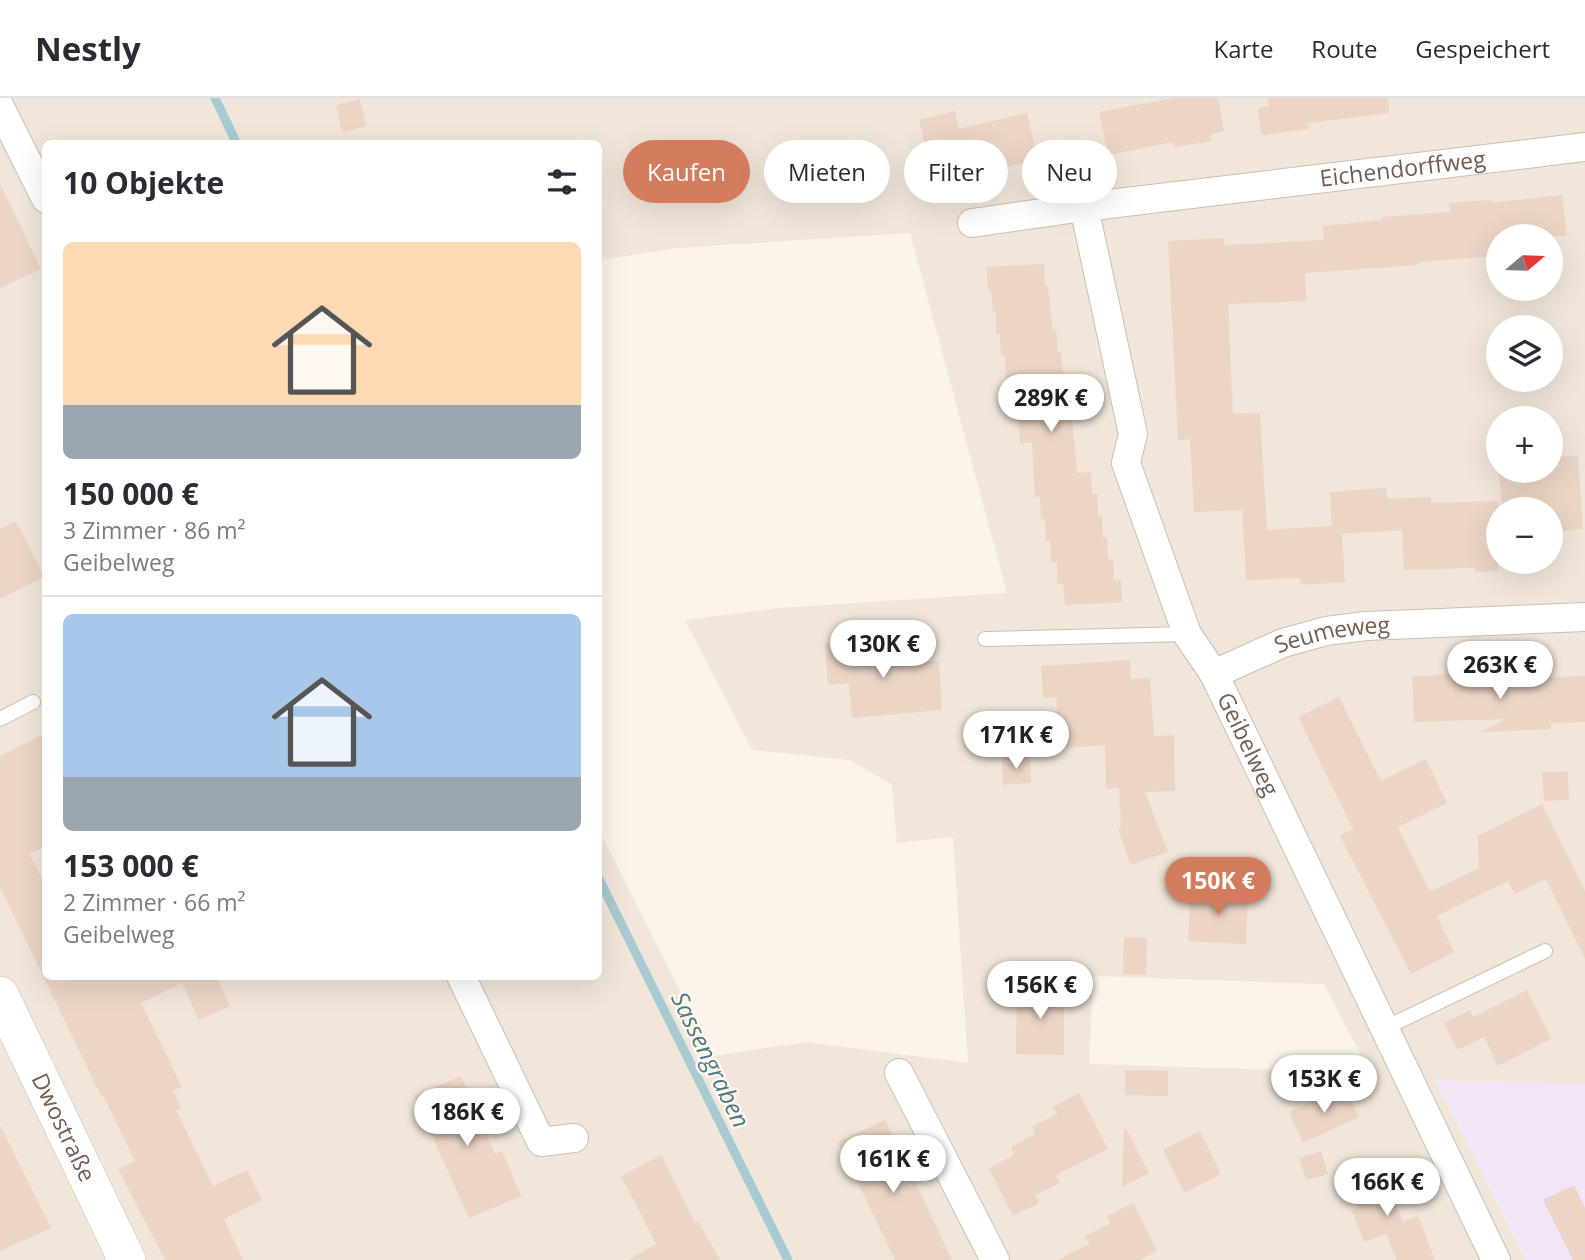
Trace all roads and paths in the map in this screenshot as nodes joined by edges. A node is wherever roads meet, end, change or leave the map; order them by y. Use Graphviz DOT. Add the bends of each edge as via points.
graph roads {
  1 [pos="0,107"];
  2 [pos="1585,147"];
  3 [pos="42,191"];
  4 [pos="1084,207"];
  5 [pos="972,223"];
  6 [pos="1585,617"];
  7 [pos="1187,634"];
  8 [pos="985,639"];
  9 [pos="1213,674"];
  10 [pos="33,702"];
  11 [pos="0,719"];
  12 [pos="1545,951"];
  13 [pos="463,980"];
  14 [pos="0,995"];
  15 [pos="1385,1028"];
  16 [pos="900,1073"];
  17 [pos="574,1138"];
  18 [pos="127,1260"];
  19 [pos="995,1260"];
  20 [pos="1496,1260"];
  1 -- 3 [label="street"];
  2 -- 4 [label="street, Eichendorffweg"];
  4 -- 5 [label="street, Eichendorffweg"];
  4 -- 7 [label="street, Geibelweg" via="1133,434 1126,463"];
  6 -- 9 [label="street, Seumeweg" via="1326,631 1283,643"];
  7 -- 8 [label="lane"];
  7 -- 9 [label="street, Geibelweg"];
  9 -- 15 [label="street, Geibelweg"];
  10 -- 11 [label="lane"];
  12 -- 15 [label="lane"];
  13 -- 17 [label="street" via="541,1142"];
  14 -- 18 [label="street, Dwostraße"];
  15 -- 20 [label="street, Geibelweg"];
  16 -- 19 [label="street"];
}
